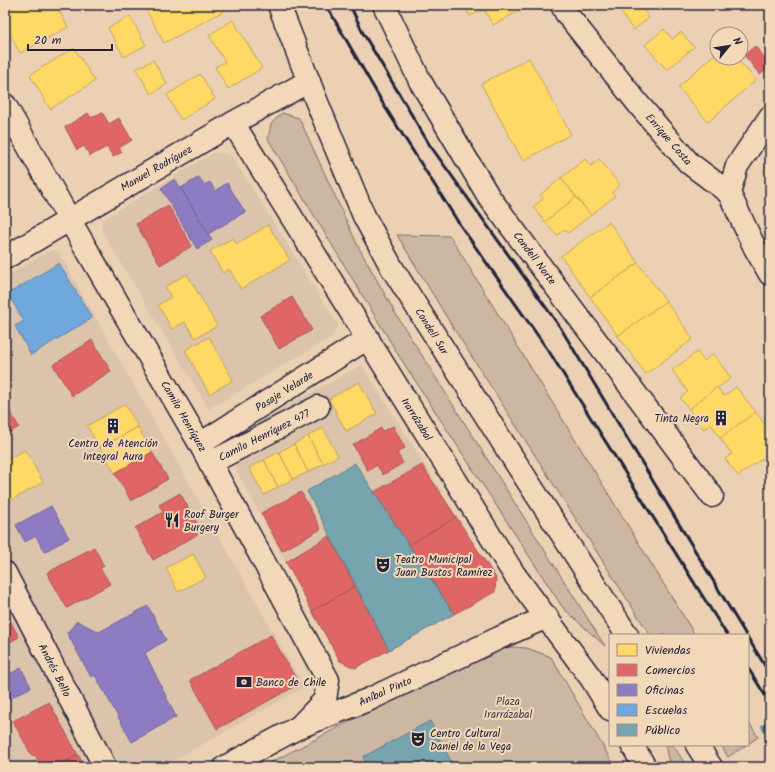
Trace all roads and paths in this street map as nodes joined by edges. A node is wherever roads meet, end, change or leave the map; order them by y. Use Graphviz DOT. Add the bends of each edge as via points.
graph roads {
  1 [pos="279,5"];
  2 [pos="384,5"];
  3 [pos="568,8"];
  4 [pos="309,81"];
  5 [pos="5,105"];
  6 [pos="770,117"];
  7 [pos="233,123"];
  8 [pos="729,193"];
  9 [pos="69,219"];
  10 [pos="5,258"];
  11 [pos="770,274"];
  12 [pos="368,338"];
  13 [pos="318,407"];
  14 [pos="205,454"];
  15 [pos="712,496"];
  16 [pos="5,572"];
  17 [pos="547,617"];
  18 [pos="626,634"];
  19 [pos="609,707"];
  20 [pos="299,727"];
  21 [pos="633,746"];
  22 [pos="698,746"];
  23 [pos="105,767"];
  24 [pos="225,767"];
  25 [pos="645,767"];
  26 [pos="711,767"];
  1 -- 4 [label="street, Condell Sur"];
  2 -- 15 [label="street, Condell Norte" via="420,81 489,197"];
  3 -- 8 [label="street, Enrique Costa" via="639,105 688,163"];
  4 -- 7 [label="street, Manuel Rodríguez"];
  4 -- 18 [label="street, Condell Sur" via="364,216 392,268"];
  5 -- 9 [label="street, Camilo Henríquez"];
  6 -- 8 [label="street" via="738,166"];
  7 -- 9 [label="street, Manuel Rodríguez"];
  7 -- 12 [label="street, Irarrázabal"];
  8 -- 11 [label="street, Enrique Costa"];
  9 -- 10 [label="street, Manuel Rodríguez"];
  9 -- 14 [label="street, Camilo Henríquez"];
  12 -- 14 [label="street, Pasaje Velarde"];
  12 -- 17 [label="street, Irarrázabal" via="514,574"];
  13 -- 14 [label="street, Camilo Henríquez 477"];
  14 -- 20 [label="street, Camilo Henríquez" via="328,680 325,700"];
  16 -- 23 [label="street, Andrés Bello"];
  17 -- 19 [label="street, Irarrázabal"];
  17 -- 20 [label="street, Aníbal Pinto" via="370,699"];
  20 -- 24 [label="street, Aníbal Pinto"];
  21 -- 25 [label="street"];
  22 -- 26 [label="street"];
}
